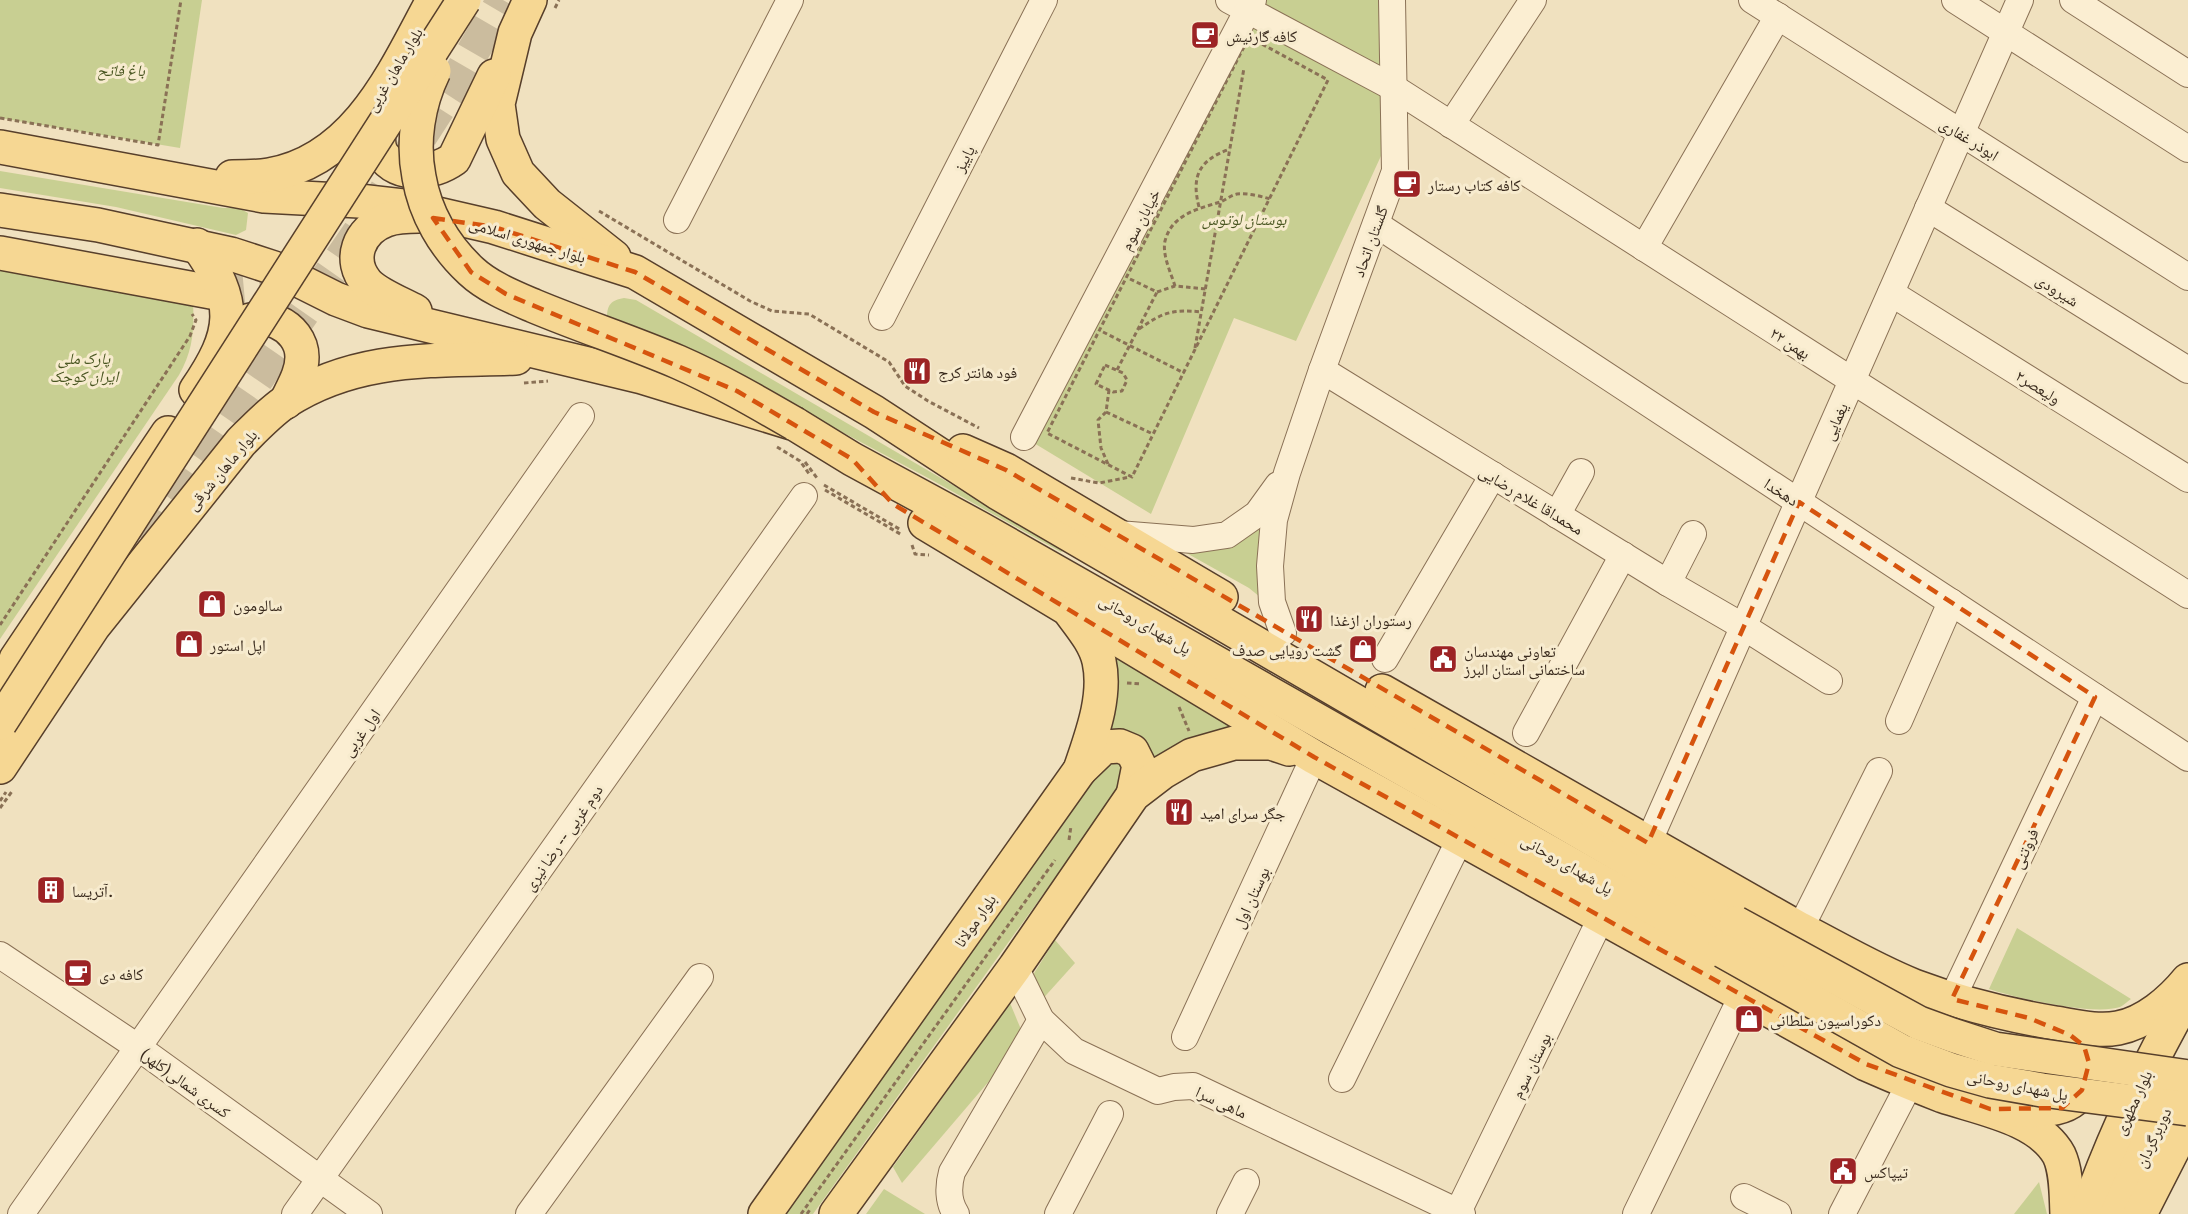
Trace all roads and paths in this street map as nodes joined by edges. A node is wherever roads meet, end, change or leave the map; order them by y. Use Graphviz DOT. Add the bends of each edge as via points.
graph roads {
  1 [pos="181,0"];
  2 [pos="433,0"];
  3 [pos="464,0"];
  4 [pos="470,0"];
  5 [pos="559,0"];
  6 [pos="790,0"];
  7 [pos="1044,0"];
  8 [pos="1392,0"];
  9 [pos="1533,0"];
  10 [pos="1752,0"];
  11 [pos="1955,0"];
  12 [pos="2020,0"];
  13 [pos="2073,0"];
  14 [pos="1244,3"];
  15 [pos="542,5"];
  16 [pos="1778,16"];
  17 [pos="2006,32"];
  18 [pos="515,33"];
  19 [pos="1249,36"];
  20 [pos="396,68"];
  21 [pos="2188,74"];
  22 [pos="1394,88"];
  23 [pos="0,118"];
  24 [pos="1451,125"];
  25 [pos="1961,133"];
  26 [pos="0,147"];
  27 [pos="1230,149"];
  28 [pos="2188,149"];
  29 [pos="179,180"];
  30 [pos="264,196"];
  31 [pos="1270,199"];
  32 [pos="1221,202"];
  33 [pos="593,207"];
  34 [pos="1199,207"];
  35 [pos="1928,208"];
  36 [pos="0,210"];
  37 [pos="677,220"];
  38 [pos="1376,224"];
  39 [pos="495,227"];
  40 [pos="197,245"];
  41 [pos="1644,248"];
  42 [pos="0,253"];
  43 [pos="231,254"];
  44 [pos="635,272"];
  45 [pos="2188,276"];
  46 [pos="1127,277"];
  47 [pos="1175,286"];
  48 [pos="1206,289"];
  49 [pos="1157,292"];
  50 [pos="1891,293"];
  51 [pos="200,301"];
  52 [pos="1202,312"];
  53 [pos="882,317"];
  54 [pos="450,330"];
  55 [pos="1099,330"];
  56 [pos="1138,330"];
  57 [pos="1131,346"];
  58 [pos="1195,351"];
  59 [pos="216,359"];
  60 [pos="557,369"];
  61 [pos="1117,370"];
  62 [pos="1322,370"];
  63 [pos="2188,370"];
  64 [pos="1184,373"];
  65 [pos="1852,381"];
  66 [pos="514,384"];
  67 [pos="1108,390"];
  68 [pos="286,402"];
  69 [pos="874,412"];
  70 [pos="1106,412"];
  71 [pos="581,416"];
  72 [pos="988,434"];
  73 [pos="1153,434"];
  74 [pos="779,435"];
  75 [pos="1024,437"];
  76 [pos="852,459"];
  77 [pos="1109,465"];
  78 [pos="1581,472"];
  79 [pos="1287,473"];
  80 [pos="1492,475"];
  81 [pos="1069,477"];
  82 [pos="1132,477"];
  83 [pos="2188,478"];
  84 [pos="998,493"];
  85 [pos="804,496"];
  86 [pos="1799,502"];
  87 [pos="1557,514"];
  88 [pos="1115,534"];
  89 [pos="1693,534"];
  90 [pos="908,536"];
  91 [pos="930,552"];
  92 [pos="1623,555"];
  93 [pos="938,556"];
  94 [pos="1668,583"];
  95 [pos="2188,595"];
  96 [pos="1951,602"];
  97 [pos="1066,606"];
  98 [pos="0,624"];
  99 [pos="1744,627"];
  100 [pos="1283,633"];
  101 [pos="1385,659"];
  102 [pos="1829,681"];
  103 [pos="1125,682"];
  104 [pos="1149,685"];
  105 [pos="2095,696"];
  106 [pos="1176,698"];
  107 [pos="0,714"];
  108 [pos="1899,721"];
  109 [pos="0,723"];
  110 [pos="1526,733"];
  111 [pos="1192,741"];
  112 [pos="1314,757"];
  113 [pos="2188,758"];
  114 [pos="0,767"];
  115 [pos="1080,770"];
  116 [pos="1879,771"];
  117 [pos="1133,795"];
  118 [pos="1070,819"];
  119 [pos="1460,839"];
  120 [pos="1068,842"];
  121 [pos="1648,843"];
  122 [pos="1061,851"];
  123 [pos="1601,918"];
  124 [pos="1800,928"];
  125 [pos="0,955"];
  126 [pos="1016,967"];
  127 [pos="700,977"];
  128 [pos="2188,980"];
  129 [pos="2188,994"];
  130 [pos="1742,996"];
  131 [pos="1952,999"];
  132 [pos="2029,1018"];
  133 [pos="1041,1020"];
  134 [pos="1185,1037"];
  135 [pos="139,1048"];
  136 [pos="2188,1062"];
  137 [pos="2188,1077"];
  138 [pos="1342,1079"];
  139 [pos="1910,1083"];
  140 [pos="1990,1109"];
  141 [pos="2188,1109"];
  142 [pos="1110,1114"];
  143 [pos="2188,1120"];
  144 [pos="2188,1172"];
  145 [pos="320,1179"];
  146 [pos="1246,1182"];
  147 [pos="1743,1197"];
  148 [pos="1460,1213"];
  149 [pos="21,1214"];
  150 [pos="295,1214"];
  151 [pos="369,1214"];
  152 [pos="529,1214"];
  153 [pos="765,1214"];
  154 [pos="801,1214"];
  155 [pos="836,1214"];
  156 [pos="956,1214"];
  157 [pos="1058,1214"];
  158 [pos="1230,1214"];
  159 [pos="1635,1214"];
  160 [pos="1778,1214"];
  161 [pos="1842,1214"];
  162 [pos="2067,1214"];
  163 [pos="2086,1214"];
  164 [pos="2132,1214"];
  1 -- 23 [label="path" via="158,145"];
  2 -- 20 [label="main road, بلوار ماهان غربی"];
  3 -- 109 [label="main road, bridge"];
  4 -- 74 [label="main road, bridge" via="432,75 418,116 416,162 422,197 441,235 471,272 506,294 679,363 737,391"];
  5 -- 15 [label="path"];
  6 -- 37 [label="street"];
  7 -- 53 [label="street, پاییز"];
  8 -- 22 [label="street, گلستان اتحاد"];
  9 -- 24 [label="street"];
  10 -- 16 [label="street, ابوذر غفاری"];
  11 -- 17 [label="street"];
  12 -- 17 [label="street, یغمایی"];
  13 -- 21 [label="street"];
  14 -- 22 [label="street, ۲۲ بهمن"];
  14 -- 75 [label="street, خیابان سوم"];
  15 -- 18 [label="main road"];
  16 -- 25 [label="street, ابوذر غفاری"];
  16 -- 41 [label="street"];
  17 -- 25 [label="street, یغمایی"];
  17 -- 28 [label="street"];
  18 -- 20 [label="main road" via="464,141 454,159 442,167 403,170 381,153 378,140 382,112"];
  18 -- 44 [label="main road" via="498,104 503,139 518,173 547,204"];
  19 -- 27 [label="path"];
  19 -- 31 [label="path" via="1328,80"];
  19 -- 46 [label="path"];
  20 -- 29 [label="main road, بلوار ماهان غربی" via="369,111 346,137 322,153 270,174"];
  22 -- 24 [label="street, ۲۲ بهمن"];
  22 -- 38 [label="street, گلستان اتحاد" via="1395,171"];
  24 -- 41 [label="street, ۲۲ بهمن"];
  25 -- 35 [label="street, یغمایی"];
  25 -- 45 [label="street, ابوذر غفاری"];
  26 -- 29 [label="main road, بلوار جمهوری اسلامی"];
  27 -- 32 [label="path"];
  27 -- 34 [label="path" via="1215,154 1199,171 1195,193"];
  29 -- 30 [label="main road, بلوار جمهوری اسلامی"];
  30 -- 39 [label="main road, بلوار جمهوری اسلامی" via="403,206"];
  30 -- 43 [label="main road" via="294,215 302,239 295,251 285,256"];
  31 -- 32 [label="path" via="1236,194"];
  31 -- 58 [label="path"];
  32 -- 34 [label="path"];
  32 -- 48 [label="path"];
  33 -- 72 [label="path" via="750,301 772,311 809,314 889,362 906,386 928,401"];
  34 -- 47 [label="path" via="1172,227 1165,242 1166,260"];
  35 -- 50 [label="street, یغمایی"];
  35 -- 63 [label="street, شیرودی"];
  36 -- 40 [label="main road"];
  38 -- 62 [label="street, گلستان اتحاد"];
  38 -- 86 [label="street, دهخدا"];
  39 -- 44 [label="main road, بلوار جمهوری اسلامی"];
  39 -- 54 [label="main road" via="402,216 385,220 369,231 357,249 357,268 369,284"];
  40 -- 43 [label="main road"];
  40 -- 59 [label="main road" via="219,279 227,302 228,324"];
  41 -- 65 [label="street, ۲۲ بهمن"];
  42 -- 51 [label="main road"];
  43 -- 54 [label="main road" via="274,268 336,299 378,314"];
  44 -- 69 [label="main road, بلوار جمهوری اسلامی"];
  46 -- 49 [label="path"];
  46 -- 55 [label="path"];
  47 -- 48 [label="path"];
  47 -- 49 [label="path"];
  48 -- 52 [label="path"];
  49 -- 56 [label="path"];
  50 -- 65 [label="street, یغمایی"];
  50 -- 83 [label="street, ولیعصر۲"];
  51 -- 98 [label="path" via="190,336"];
  52 -- 56 [label="path" via="1168,311"];
  52 -- 58 [label="path"];
  54 -- 60 [label="main road"];
  55 -- 57 [label="path"];
  55 -- 77 [label="path" via="1047,433"];
  56 -- 57 [label="path"];
  57 -- 61 [label="path"];
  57 -- 64 [label="path"];
  58 -- 64 [label="path"];
  59 -- 68 [label="main road" via="241,323 254,318 286,326 298,339 302,356 299,374"];
  59 -- 107 [label="main road" via="16,659"];
  60 -- 66 [label="path"];
  60 -- 68 [label="main road, بلوار ماهان شرقی" via="394,362 341,376"];
  60 -- 74 [label="main road" via="642,377"];
  61 -- 67 [label="path" via="1127,380 1122,391"];
  61 -- 67 [label="path" via="1105,365 1096,384"];
  62 -- 79 [label="street, گلستان اتحاد"];
  62 -- 80 [label="street, محمداقا غلام رضایی"];
  64 -- 73 [label="path"];
  65 -- 86 [label="street, یغمایی"];
  65 -- 95 [label="street, ۲۲ بهمن"];
  67 -- 70 [label="path"];
  68 -- 114 [label="main road, بلوار ماهان شرقی" via="241,442 93,627"];
  69 -- 84 [label="main road, بلوار جمهوری اسلامی"];
  69 -- 88 [label="main road" via="1006,470"];
  70 -- 73 [label="path"];
  70 -- 77 [label="path" via="1098,420 1101,448"];
  71 -- 135 [label="street, اول غربی"];
  73 -- 82 [label="path"];
  74 -- 76 [label="main road"];
  74 -- 90 [label="path" via="821,483"];
  76 -- 97 [label="main road" via="893,504"];
  76 -- 141 [label="main road, پل شهدای روحانی, bridge" via="1901,1051 1990,1082"];
  77 -- 82 [label="path"];
  78 -- 87 [label="street"];
  79 -- 88 [label="street" via="1257,514 1227,535 1193,540"];
  79 -- 100 [label="street" via="1274,520 1269,566 1272,602"];
  80 -- 87 [label="street, محمداقا غلام رضایی"];
  80 -- 101 [label="street"];
  81 -- 82 [label="path" via="1099,483"];
  84 -- 137 [label="main road, پل شهدای روحانی, bridge" via="1736,923 1919,1023 1995,1049"];
  85 -- 145 [label="street, دوم غربی -- رضا نیری"];
  86 -- 96 [label="street, دهخدا"];
  86 -- 99 [label="street, یغمایی"];
  87 -- 92 [label="street, محمداقا غلام رضایی"];
  88 -- 100 [label="main road"];
  89 -- 94 [label="street"];
  91 -- 93 [label="path" via="917,550 914,540 915,554"];
  92 -- 94 [label="street, محمداقا غلام رضایی"];
  92 -- 110 [label="street"];
  94 -- 99 [label="street, محمداقا غلام رضایی"];
  96 -- 105 [label="street, دهخدا"];
  96 -- 108 [label="street"];
  97 -- 112 [label="main road"];
  97 -- 115 [label="main road, بلوار مولانا" via="1087,635 1099,659 1101,676 1096,722"];
  99 -- 102 [label="street, محمداقا غلام رضایی"];
  99 -- 121 [label="street, یغمایی"];
  100 -- 121 [label="main road"];
  103 -- 104 [label="path"];
  105 -- 113 [label="street, دهخدا"];
  105 -- 131 [label="street, فروتنی"];
  106 -- 111 [label="path"];
  112 -- 117 [label="main road" via="1271,743 1234,743 1192,755"];
  112 -- 119 [label="main road"];
  112 -- 134 [label="street, بوستان اول"];
  115 -- 117 [label="main road" via="1104,747 1132,750 1139,765"];
  115 -- 153 [label="main road, بلوار مولانا"];
  116 -- 124 [label="street"];
  117 -- 126 [label="main road"];
  118 -- 120 [label="path"];
  119 -- 123 [label="main road"];
  119 -- 138 [label="street"];
  121 -- 124 [label="main road"];
  122 -- 154 [label="path"];
  123 -- 130 [label="main road"];
  123 -- 148 [label="street, بوستان سوم"];
  124 -- 131 [label="main road" via="1868,964"];
  125 -- 135 [label="street, کسری شمالی(کلهر)"];
  126 -- 133 [label="street, ماهی سرا"];
  126 -- 155 [label="main road"];
  127 -- 152 [label="street"];
  128 -- 132 [label="main road" via="2157,1010 2119,1028 2095,1029"];
  129 -- 163 [label="main road, بلوار مطهری" via="2120,1125"];
  130 -- 139 [label="main road" via="1866,1065"];
  130 -- 159 [label="street"];
  131 -- 132 [label="main road"];
  132 -- 140 [label="main road" via="2070,1035 2084,1046 2090,1060 2082,1090 2076,1100 2062,1108"];
  133 -- 148 [label="street, ماهی سرا" via="1074,1051 1149,1089 1193,1086"];
  133 -- 156 [label="street" via="952,1172 951,1206"];
  135 -- 145 [label="street, کسری شمالی(کلهر)"];
  135 -- 149 [label="street, اول غربی"];
  136 -- 164 [label="main road, دوربرگردان" via="2153,1132"];
  139 -- 140 [label="main road"];
  139 -- 161 [label="street"];
  140 -- 162 [label="main road" via="2029,1127 2058,1155"];
  142 -- 157 [label="street"];
  143 -- 164 [label="main road"];
  144 -- 164 [label="main road"];
  145 -- 150 [label="street, دوم غربی -- رضا نیری"];
  145 -- 151 [label="street, کسری شمالی(کلهر)"];
  146 -- 158 [label="street"];
  147 -- 160 [label="street"];
}
